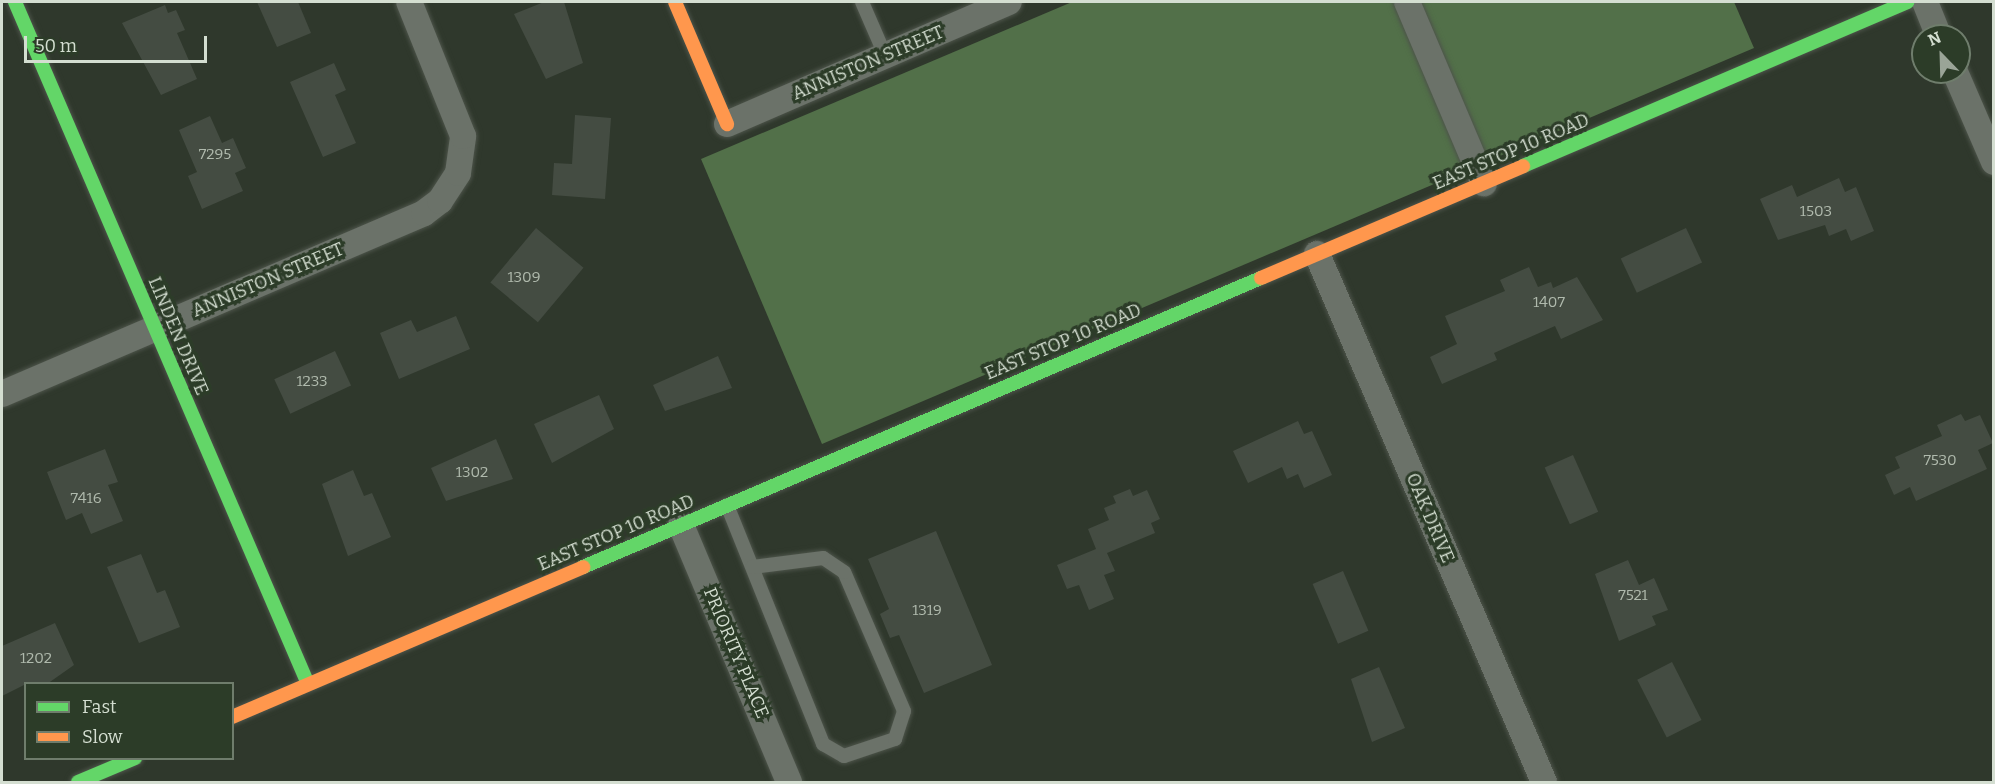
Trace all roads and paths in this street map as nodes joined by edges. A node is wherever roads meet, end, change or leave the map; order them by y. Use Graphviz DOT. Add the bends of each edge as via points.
graph roads {
  1 [pos="15,2"];
  2 [pos="409,2"];
  3 [pos="675,2"];
  4 [pos="862,2"];
  5 [pos="1009,2"];
  6 [pos="1407,2"];
  7 [pos="1908,2"];
  8 [pos="1924,2"];
  9 [pos="979,8"];
  10 [pos="1934,24"];
  11 [pos="885,55"];
  12 [pos="1960,84"];
  13 [pos="727,124"];
  14 [pos="1994,162"];
  15 [pos="1484,183"];
  16 [pos="1317,254"];
  17 [pos="155,328"];
  18 [pos="2,394"];
  19 [pos="727,505"];
  20 [pos="681,525"];
  21 [pos="753,567"];
  22 [pos="308,684"];
  23 [pos="234,716"];
  24 [pos="133,760"];
  25 [pos="78,783"];
  26 [pos="789,783"];
  27 [pos="1544,783"];
  1 -- 17 [label="street, LINDEN DRIVE"];
  2 -- 17 [label="street, ANNISTON STREET" via="460,123 462,148 455,178 424,213"];
  3 -- 13 [label="street"];
  4 -- 11 [label="lane"];
  5 -- 9 [label="street, ANNISTON STREET"];
  6 -- 15 [label="street"];
  7 -- 15 [label="street, EAST STOP 10 ROAD"];
  8 -- 10 [label="street"];
  9 -- 11 [label="street, ANNISTON STREET"];
  11 -- 13 [label="street, ANNISTON STREET"];
  12 -- 14 [label="street"];
  15 -- 16 [label="street, EAST STOP 10 ROAD"];
  16 -- 19 [label="street, EAST STOP 10 ROAD"];
  16 -- 27 [label="street, OAK DRIVE"];
  17 -- 18 [label="street, ANNISTON STREET"];
  17 -- 22 [label="street, LINDEN DRIVE"];
  19 -- 20 [label="street, EAST STOP 10 ROAD"];
  19 -- 21 [label="lane"];
  20 -- 22 [label="street, EAST STOP 10 ROAD"];
  20 -- 26 [label="street, PRIORITY PLACE"];
  21 -- 21 [label="lane" via="823,744 844,756 895,739 904,711 844,572 823,558"];
  22 -- 23 [label="street, EAST STOP 10 ROAD"];
  24 -- 25 [label="street"];
}
